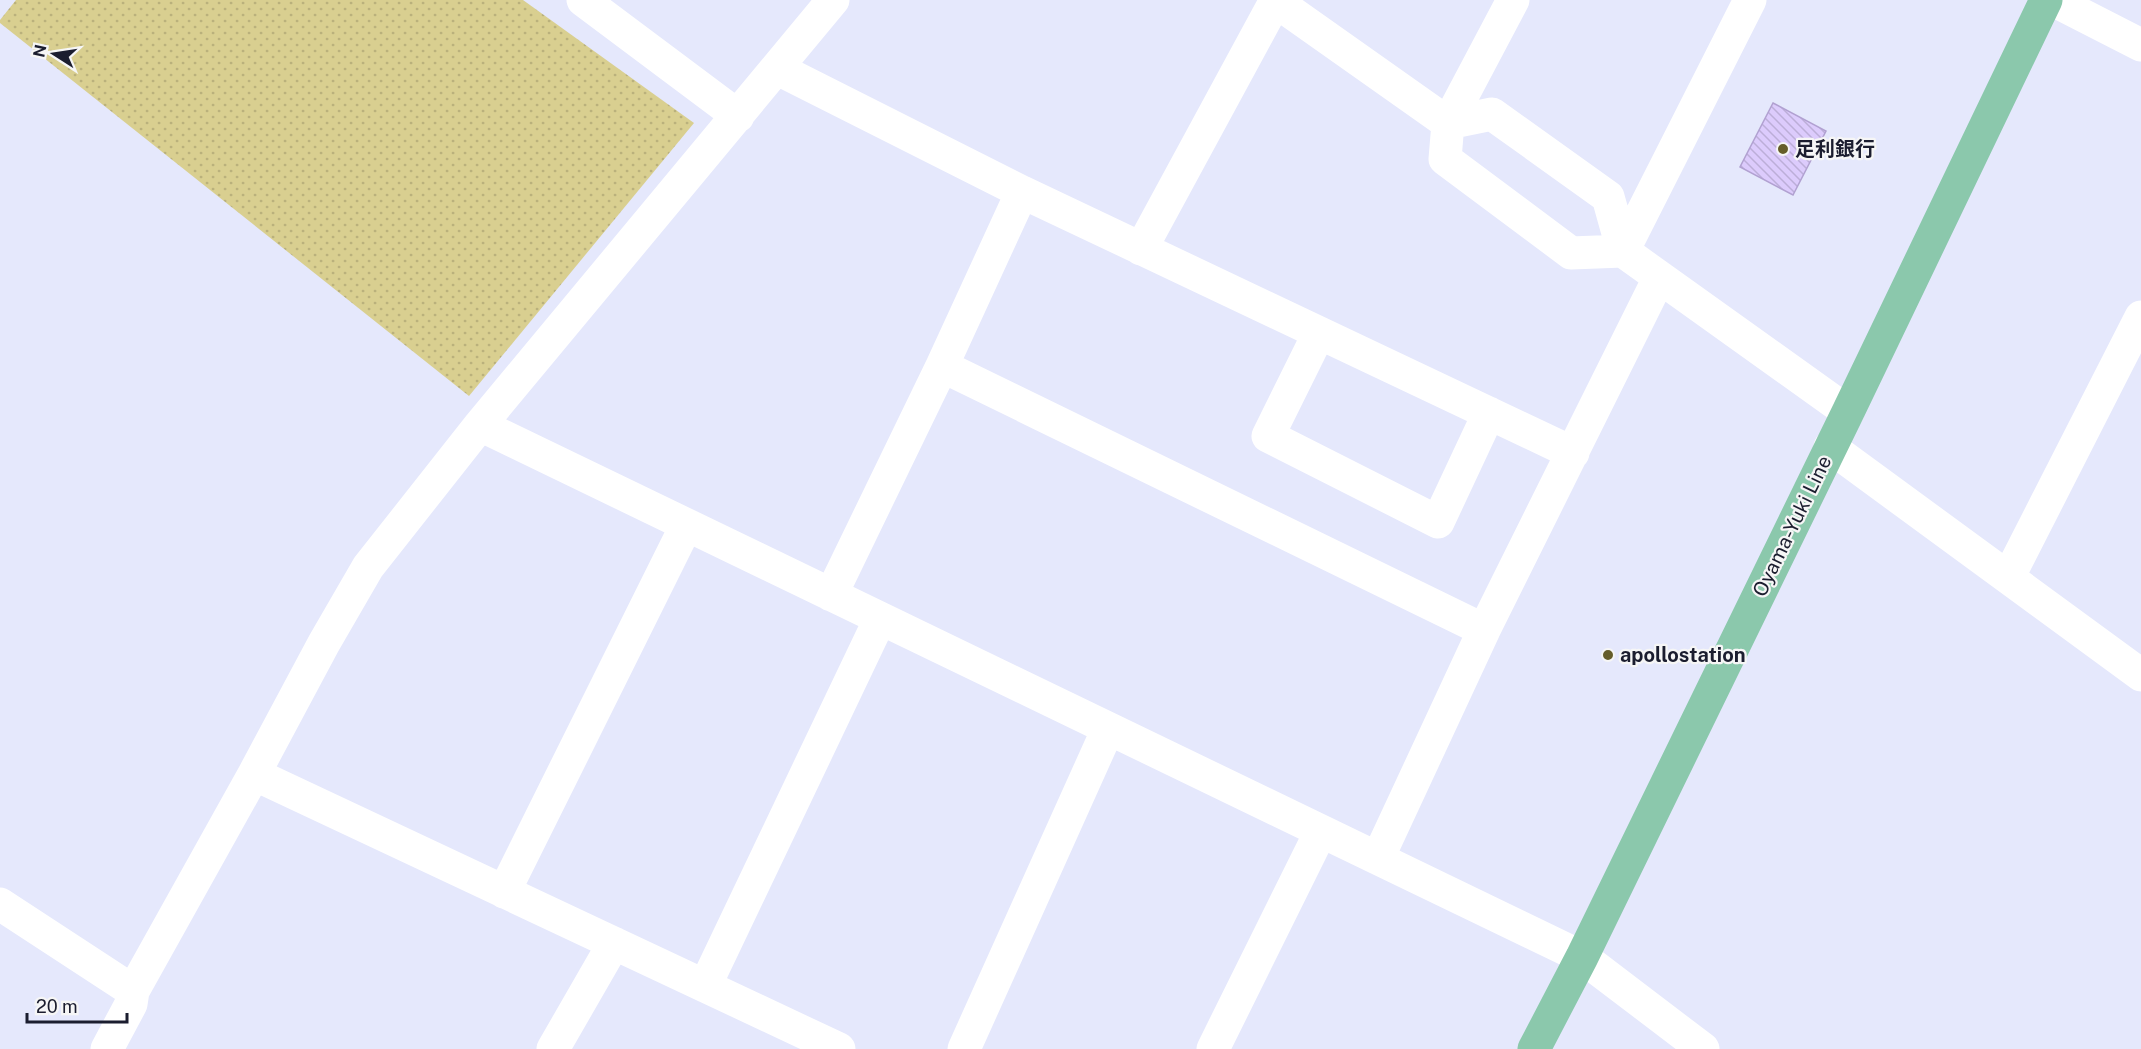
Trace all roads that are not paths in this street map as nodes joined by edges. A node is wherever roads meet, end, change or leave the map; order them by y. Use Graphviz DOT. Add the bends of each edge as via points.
graph roads {
  1 [pos="583,0"];
  2 [pos="833,0"];
  3 [pos="1275,0"];
  4 [pos="1513,0"];
  5 [pos="1750,0"];
  6 [pos="2046,0"];
  7 [pos="2053,0"];
  8 [pos="2141,45"];
  9 [pos="778,69"];
  10 [pos="738,116"];
  11 [pos="1448,123"];
  12 [pos="1022,192"];
  13 [pos="1141,249"];
  14 [pos="1623,250"];
  15 [pos="1659,278"];
  16 [pos="2141,317"];
  17 [pos="1319,333"];
  18 [pos="942,366"];
  19 [pos="1848,412"];
  20 [pos="1489,413"];
  21 [pos="480,425"];
  22 [pos="1830,447"];
  23 [pos="1573,453"];
  24 [pos="686,526"];
  25 [pos="2009,576"];
  26 [pos="831,595"];
  27 [pos="880,619"];
  28 [pos="1484,630"];
  29 [pos="2141,675"];
  30 [pos="1108,729"];
  31 [pos="254,774"];
  32 [pos="1321,831"];
  33 [pos="1378,858"];
  34 [pos="504,892"];
  35 [pos="0,904"];
  36 [pos="614,943"];
  37 [pos="1582,957"];
  38 [pos="705,986"];
  39 [pos="133,991"];
  40 [pos="107,1049"];
  41 [pos="554,1049"];
  42 [pos="839,1049"];
  43 [pos="964,1049"];
  44 [pos="1213,1049"];
  45 [pos="1534,1049"];
  46 [pos="1703,1049"];
  1 -- 10 [label="street"];
  2 -- 9 [label="street"];
  3 -- 11 [label="street"];
  3 -- 13 [label="street"];
  4 -- 11 [label="street"];
  5 -- 14 [label="street"];
  6 -- 19 [label="main road, Oyama-Yuki Line"];
  7 -- 8 [label="street"];
  9 -- 10 [label="street"];
  9 -- 12 [label="street"];
  10 -- 21 [label="street"];
  11 -- 14 [label="street" via="1492,114 1608,197"];
  11 -- 14 [label="street" via="1445,159 1571,253"];
  12 -- 13 [label="street"];
  12 -- 18 [label="street"];
  13 -- 17 [label="street"];
  14 -- 15 [label="street"];
  15 -- 19 [label="street"];
  15 -- 23 [label="street"];
  16 -- 25 [label="street"];
  17 -- 20 [label="street"];
  17 -- 20 [label="street" via="1268,436 1438,522"];
  18 -- 26 [label="street"];
  18 -- 28 [label="street"];
  19 -- 22 [label="main road, Oyama-Yuki Line"];
  20 -- 23 [label="street"];
  21 -- 24 [label="street"];
  21 -- 31 [label="street" via="368,567"];
  22 -- 25 [label="street"];
  22 -- 37 [label="main road, Oyama-Yuki Line"];
  23 -- 28 [label="street"];
  24 -- 26 [label="street"];
  24 -- 34 [label="street"];
  25 -- 29 [label="street"];
  26 -- 27 [label="street"];
  27 -- 30 [label="street"];
  27 -- 38 [label="street"];
  28 -- 33 [label="street"];
  30 -- 32 [label="street"];
  30 -- 43 [label="street"];
  31 -- 34 [label="street"];
  31 -- 39 [label="street"];
  32 -- 33 [label="street"];
  32 -- 44 [label="street"];
  33 -- 37 [label="street"];
  34 -- 36 [label="street"];
  35 -- 39 [label="street"];
  36 -- 38 [label="street"];
  36 -- 41 [label="street"];
  37 -- 45 [label="main road, Oyama-Yuki Line"];
  37 -- 46 [label="street"];
  38 -- 42 [label="street"];
  39 -- 40 [label="street" via="131,1004"];
}
